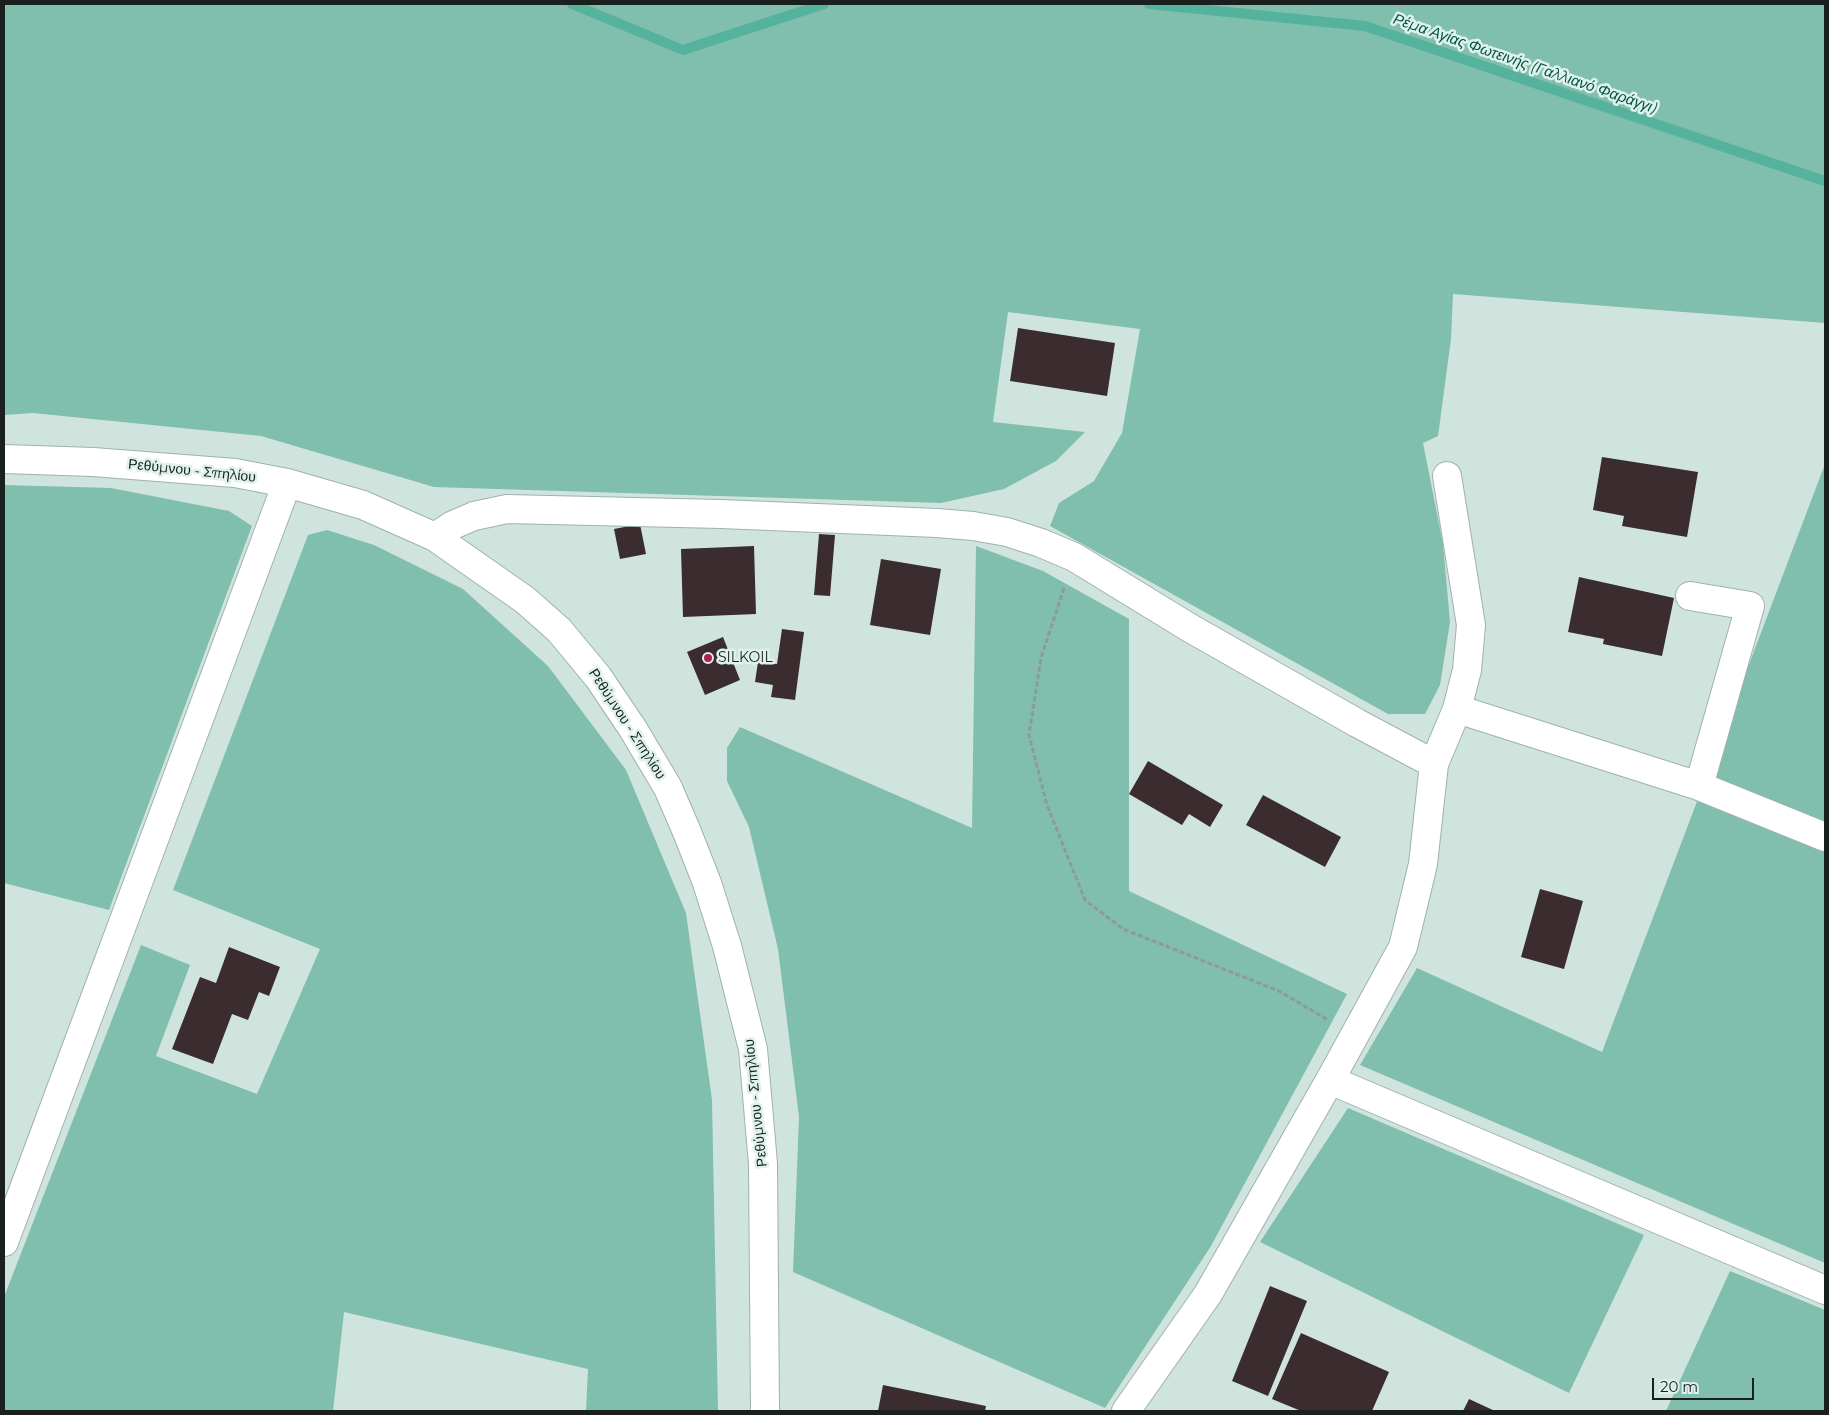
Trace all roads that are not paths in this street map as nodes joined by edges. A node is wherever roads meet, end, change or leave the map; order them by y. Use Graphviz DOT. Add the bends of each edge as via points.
graph roads {
  1 [pos="4,459"];
  2 [pos="1447,476"];
  3 [pos="287,483"];
  4 [pos="435,537"];
  5 [pos="1690,596"];
  6 [pos="1457,709"];
  7 [pos="1434,764"];
  8 [pos="1699,786"];
  9 [pos="1825,837"];
  10 [pos="1330,1080"];
  11 [pos="4,1242"];
  12 [pos="1825,1290"];
  13 [pos="765,1411"];
  14 [pos="1126,1411"];
  1 -- 3 [label="main road, Ρεθύμνου - Σπηλίου" via="235,472"];
  2 -- 6 [label="main road" via="1471,626 1467,670"];
  3 -- 4 [label="main road, Ρεθύμνου - Σπηλίου" via="363,504"];
  3 -- 11 [label="main road"];
  4 -- 7 [label="main road" via="474,516 507,509 721,514 972,526 1007,532 1074,557 1190,628"];
  4 -- 13 [label="main road, Ρεθύμνου - Σπηλίου" via="525,600 559,630 598,677 668,788 707,882 753,1049 763,1164"];
  5 -- 8 [label="main road" via="1750,606"];
  6 -- 7 [label="main road"];
  6 -- 8 [label="main road"];
  7 -- 10 [label="main road" via="1423,864 1403,947"];
  8 -- 9 [label="main road"];
  10 -- 12 [label="main road"];
  10 -- 14 [label="main road" via="1208,1294"];
}
